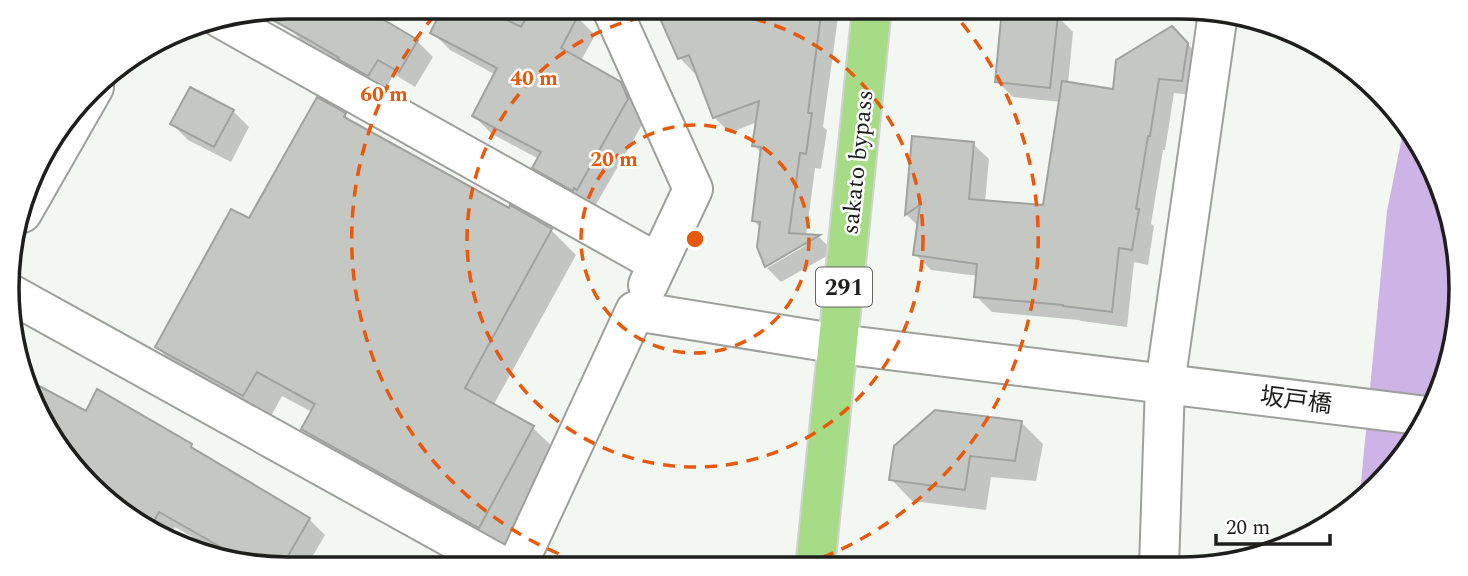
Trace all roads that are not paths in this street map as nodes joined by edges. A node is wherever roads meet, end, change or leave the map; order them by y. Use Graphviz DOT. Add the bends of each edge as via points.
graph roads {
  1 [pos="616,19"];
  2 [pos="871,19"];
  3 [pos="1217,22"];
  4 [pos="233,25"];
  5 [pos="60,146"];
  6 [pos="47,170"];
  7 [pos="658,263"];
  8 [pos="20,299"];
  9 [pos="635,311"];
  10 [pos="839,344"];
  11 [pos="1165,384"];
  12 [pos="1417,415"];
  13 [pos="486,557"];
  14 [pos="521,557"];
  15 [pos="816,557"];
  16 [pos="1160,557"];
  1 -- 7 [label="street" via="693,189"];
  2 -- 10 [label="highway, sakato bypass / 291"];
  3 -- 11 [label="street"];
  4 -- 7 [label="street"];
  5 -- 6 [label="street"];
  7 -- 9 [label="street"];
  8 -- 13 [label="street"];
  9 -- 10 [label="street, 坂戸橋"];
  9 -- 14 [label="street"];
  10 -- 11 [label="street, 坂戸橋"];
  10 -- 15 [label="highway, sakato bypass / 291"];
  11 -- 12 [label="street, 坂戸橋"];
  11 -- 16 [label="street"];
}
